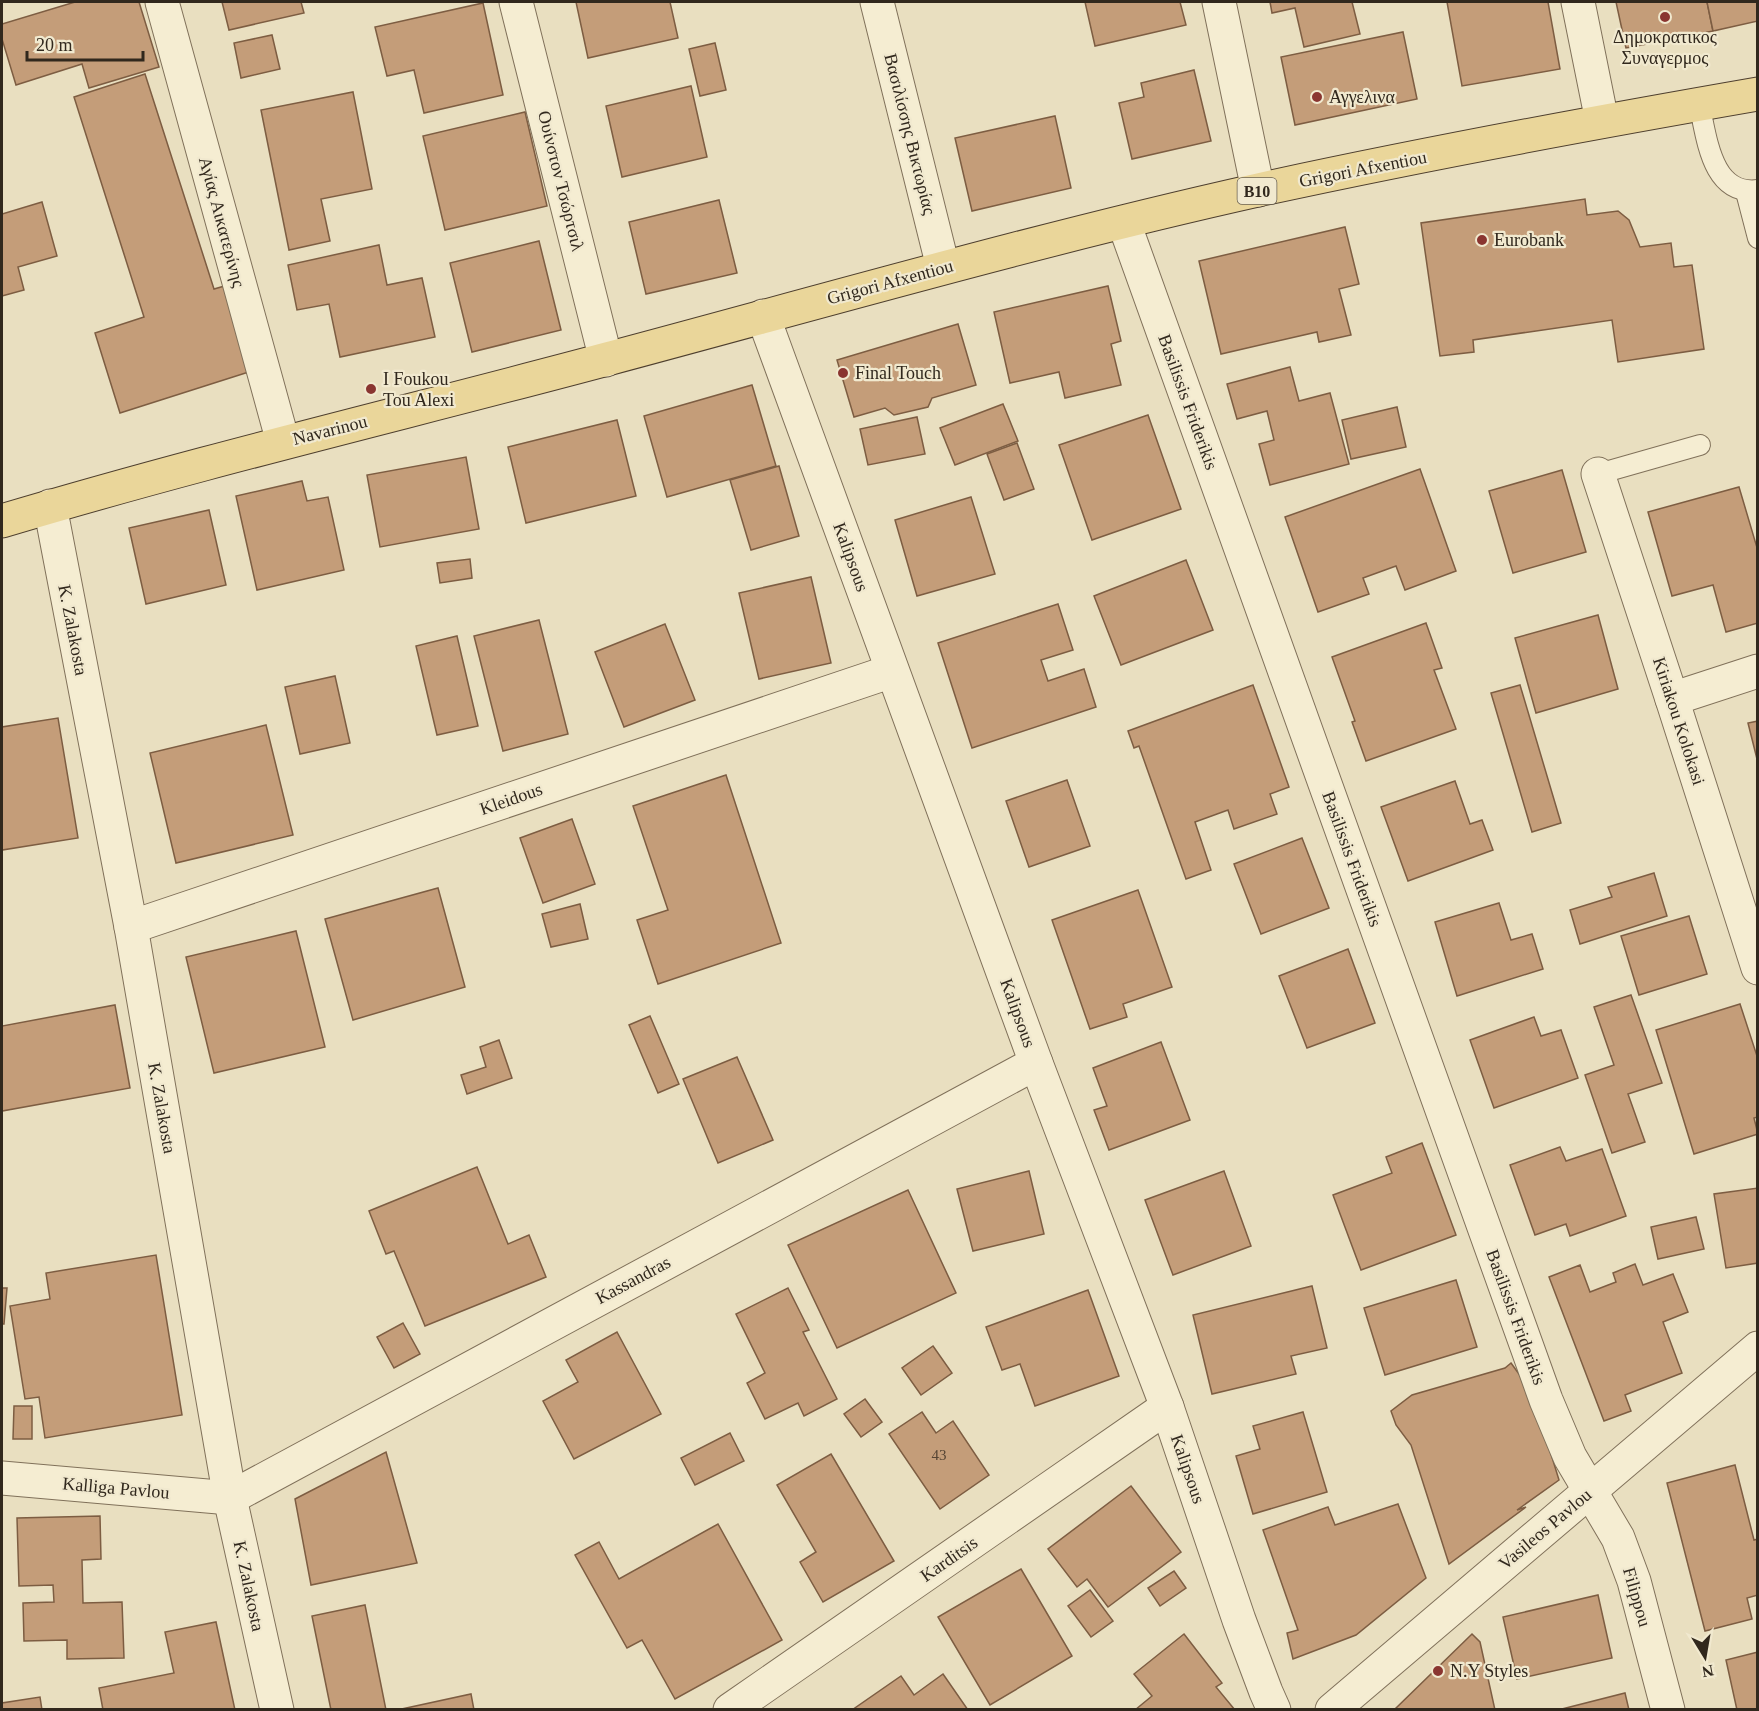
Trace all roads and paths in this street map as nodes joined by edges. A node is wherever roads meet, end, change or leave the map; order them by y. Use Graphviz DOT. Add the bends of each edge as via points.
graph roads {
  1 [pos="162,2"];
  2 [pos="516,2"];
  3 [pos="877,2"];
  4 [pos="1219,2"];
  5 [pos="1578,2"];
  6 [pos="1758,94"];
  7 [pos="1699,104"];
  8 [pos="1602,121"];
  9 [pos="1258,190"];
  10 [pos="1752,191"];
  11 [pos="1124,223"];
  12 [pos="1758,238"];
  13 [pos="942,267"];
  14 [pos="763,316"];
  15 [pos="606,360"];
  16 [pos="283,442"];
  17 [pos="1700,445"];
  18 [pos="1598,474"];
  19 [pos="50,506"];
  20 [pos="2,521"];
  21 [pos="892,670"];
  22 [pos="1758,671"];
  23 [pos="1672,699"];
  24 [pos="131,927"];
  25 [pos="1758,968"];
  26 [pos="1036,1063"];
  27 [pos="1758,1348"];
  28 [pos="1167,1407"];
  29 [pos="2,1478"];
  30 [pos="1591,1491"];
  31 [pos="230,1498"];
  32 [pos="277,1710"];
  33 [pos="730,1710"];
  34 [pos="1274,1710"];
  35 [pos="1332,1710"];
  36 [pos="1668,1710"];
  1 -- 16 [label="street, Αγίας Αικατερίνης"];
  2 -- 15 [label="street, Ουίνστον Τσώρτσιλ"];
  3 -- 13 [label="street, Βασιλίσσης Βικτωρίας"];
  4 -- 9 [label="street"];
  5 -- 8 [label="street"];
  6 -- 7 [label="main road, Grigori Afxentiou / B10"];
  7 -- 8 [label="main road, Grigori Afxentiou / B10"];
  7 -- 10 [label="lane" via="1720,176 1732,187"];
  8 -- 9 [label="main road, Grigori Afxentiou / B10"];
  9 -- 11 [label="main road, Grigori Afxentiou / B10"];
  10 -- 12 [label="lane"];
  11 -- 13 [label="main road, Grigori Afxentiou / B10"];
  11 -- 30 [label="street, Basilissis Friderikis" via="1546,1400 1570,1457"];
  13 -- 14 [label="main road, Grigori Afxentiou / B10"];
  14 -- 15 [label="main road, Navarinou / B10"];
  14 -- 21 [label="street, Kalipsous"];
  15 -- 16 [label="main road, Navarinou / B10"];
  16 -- 19 [label="main road, Navarinou / B10"];
  17 -- 18 [label="lane"];
  18 -- 23 [label="street, Kiriakou Kolokasi"];
  19 -- 20 [label="main road, Navarinou / B10"];
  19 -- 24 [label="street, K. Zalakosta"];
  21 -- 24 [label="street, Kleidous"];
  21 -- 26 [label="street, Kalipsous"];
  22 -- 23 [label="street"];
  23 -- 25 [label="street, Kiriakou Kolokasi"];
  24 -- 31 [label="street, K. Zalakosta"];
  26 -- 28 [label="street, Kalipsous"];
  26 -- 31 [label="street, Kassandras"];
  27 -- 30 [label="street, Vasileos Pavlou"];
  28 -- 33 [label="street, Karditsis"];
  28 -- 34 [label="street, Kalipsous" via="1239,1620"];
  29 -- 31 [label="street, Kalliga Pavlou"];
  30 -- 35 [label="street, Vasileos Pavlou"];
  30 -- 36 [label="street, Filippou" via="1618,1538 1634,1581"];
  31 -- 32 [label="street, K. Zalakosta"];
}
